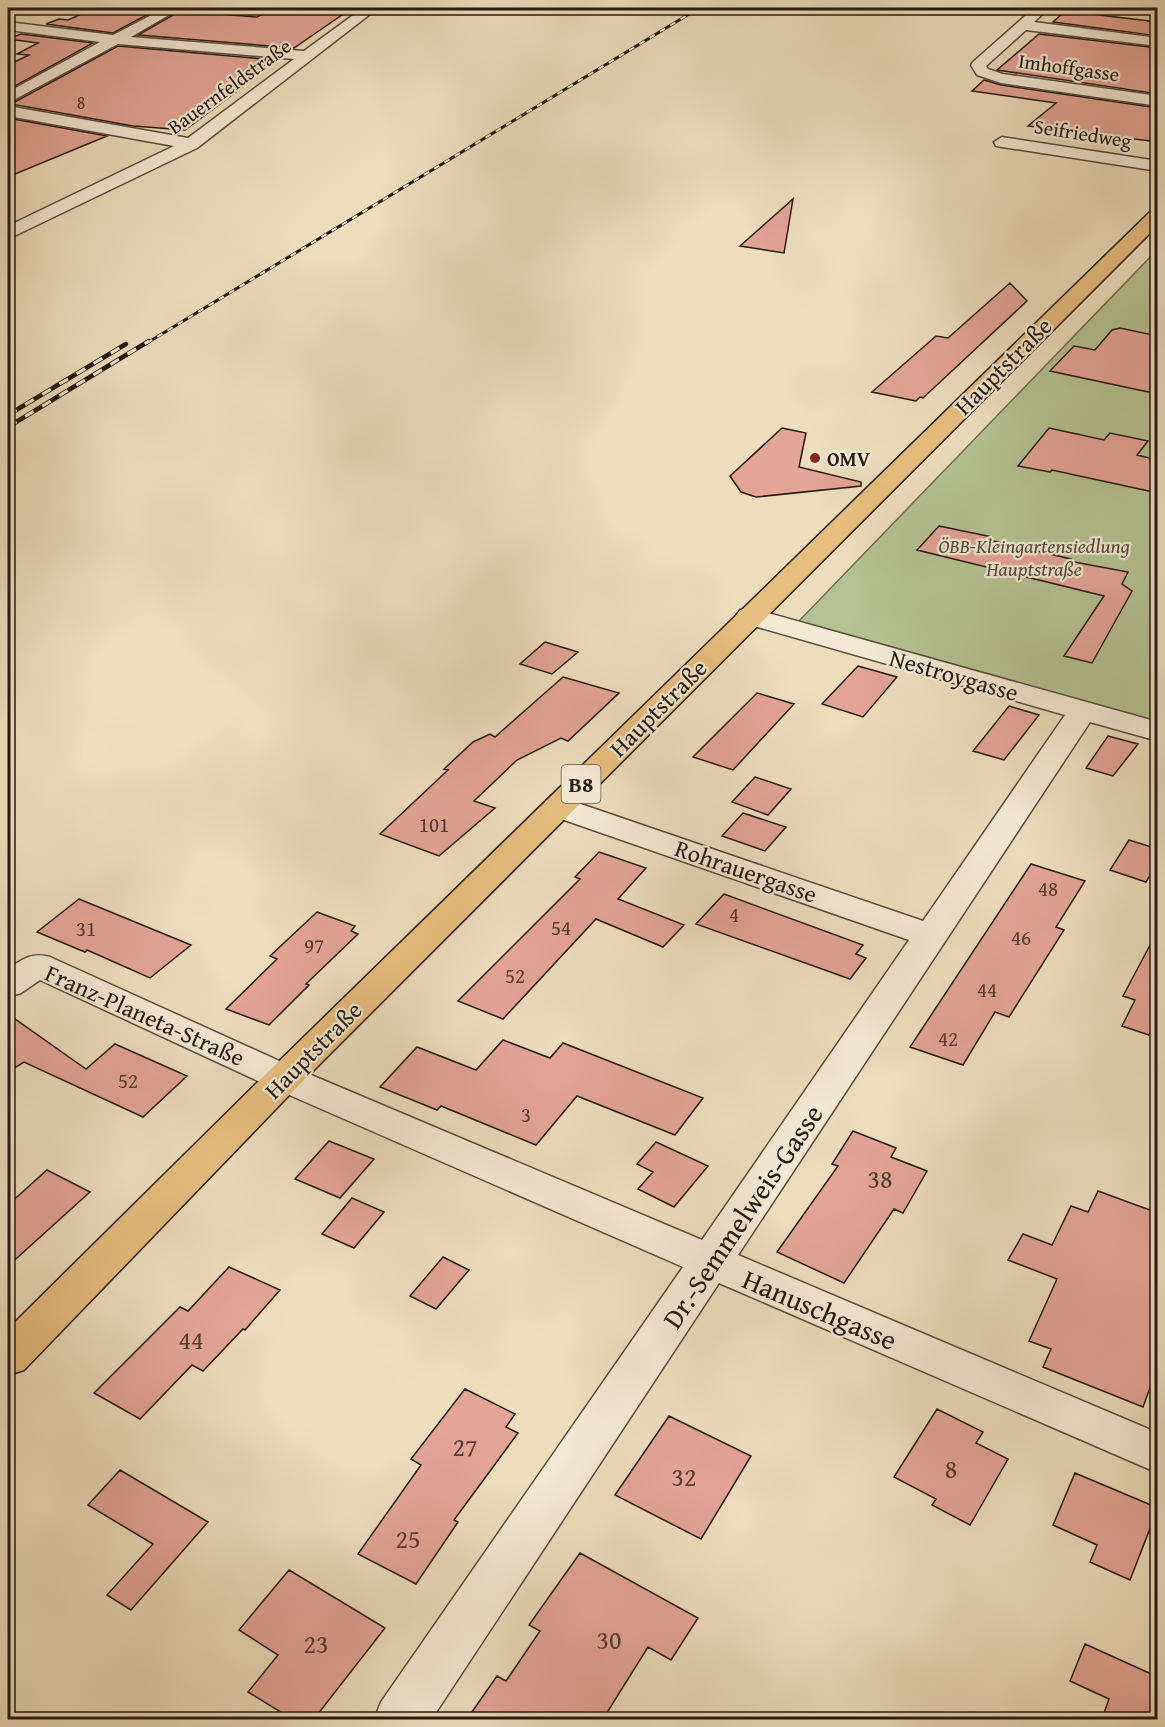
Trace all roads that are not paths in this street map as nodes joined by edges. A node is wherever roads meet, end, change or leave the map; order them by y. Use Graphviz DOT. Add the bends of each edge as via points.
graph roads {
  1 [pos="174,8"];
  2 [pos="371,8"];
  3 [pos="1042,8"];
  4 [pos="1022,24"];
  5 [pos="8,26"];
  6 [pos="116,40"];
  7 [pos="1158,42"];
  8 [pos="306,56"];
  9 [pos="8,98"];
  10 [pos="1158,101"];
  11 [pos="8,111"];
  12 [pos="1002,142"];
  13 [pos="191,144"];
  14 [pos="1158,166"];
  15 [pos="1158,214"];
  16 [pos="8,233"];
  17 [pos="750,616"];
  18 [pos="1082,712"];
  19 [pos="1158,732"];
  20 [pos="558,807"];
  21 [pos="933,936"];
  22 [pos="23,959"];
  23 [pos="8,985"];
  24 [pos="284,1078"];
  25 [pos="710,1262"];
  26 [pos="8,1357"];
  27 [pos="1158,1454"];
  28 [pos="400,1719"];
  1 -- 6 [label="street"];
  2 -- 8 [label="street, Bauernfeldstraße"];
  3 -- 4 [label="street"];
  4 -- 7 [label="street"];
  4 -- 10 [label="street, Imhoffgasse" via="978,65 982,72"];
  5 -- 6 [label="street"];
  6 -- 8 [label="street"];
  6 -- 9 [label="street"];
  8 -- 13 [label="street, Bauernfeldstraße"];
  11 -- 13 [label="street"];
  12 -- 14 [label="street, Seifriedweg"];
  13 -- 16 [label="street, Bauernfeldstraße"];
  15 -- 17 [label="main road, Hauptstraße / B8"];
  17 -- 18 [label="street, Nestroygasse"];
  17 -- 20 [label="main road, Hauptstraße / B8"];
  18 -- 19 [label="street, Nestroygasse"];
  18 -- 21 [label="street, Dr.-Semmelweis-Gasse"];
  20 -- 21 [label="street, Rohrauergasse"];
  20 -- 24 [label="main road, Hauptstraße / B8"];
  21 -- 25 [label="street, Dr.-Semmelweis-Gasse"];
  22 -- 23 [label="street, Franz-Planeta-Straße"];
  22 -- 24 [label="street, Franz-Planeta-Straße"];
  24 -- 25 [label="street, Hanuschgasse"];
  24 -- 26 [label="main road, Hauptstraße / B8"];
  25 -- 27 [label="street, Hanuschgasse"];
  25 -- 28 [label="street, Dr.-Semmelweis-Gasse"];
}
